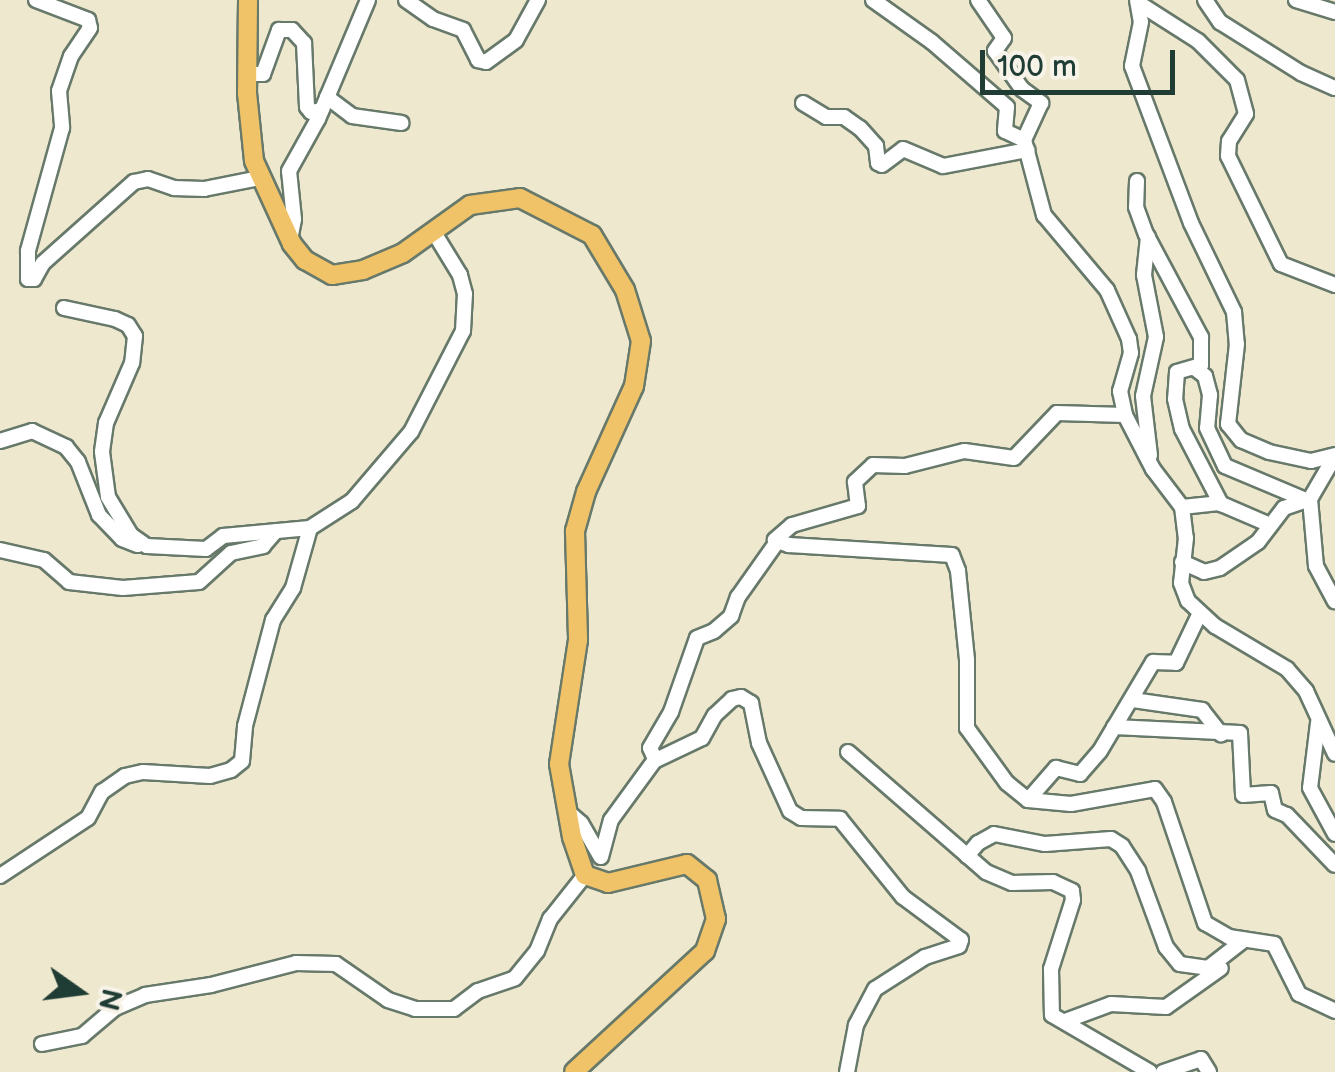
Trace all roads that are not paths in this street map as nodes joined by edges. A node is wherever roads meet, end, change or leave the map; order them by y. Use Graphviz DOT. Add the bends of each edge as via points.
graph roads {
  1 [pos="36,0"];
  2 [pos="248,0"];
  3 [pos="368,0"];
  4 [pos="406,0"];
  5 [pos="538,0"];
  6 [pos="873,0"];
  7 [pos="978,0"];
  8 [pos="1205,0"];
  9 [pos="1296,0"];
  10 [pos="1138,2"];
  11 [pos="1335,12"];
  12 [pos="248,74"];
  13 [pos="1333,83"];
  14 [pos="324,103"];
  15 [pos="803,103"];
  16 [pos="402,122"];
  17 [pos="1026,145"];
  18 [pos="259,178"];
  19 [pos="1136,181"];
  20 [pos="434,231"];
  21 [pos="1146,234"];
  22 [pos="290,240"];
  23 [pos="1335,285"];
  24 [pos="64,308"];
  25 [pos="1197,370"];
  26 [pos="1125,415"];
  27 [pos="0,442"];
  28 [pos="1335,456"];
  29 [pos="1149,462"];
  30 [pos="1329,469"];
  31 [pos="1308,500"];
  32 [pos="1221,504"];
  33 [pos="1182,507"];
  34 [pos="1270,525"];
  35 [pos="310,528"];
  36 [pos="276,532"];
  37 [pos="776,542"];
  38 [pos="147,546"];
  39 [pos="0,550"];
  40 [pos="1182,562"];
  41 [pos="1335,601"];
  42 [pos="1200,613"];
  43 [pos="1132,700"];
  44 [pos="1318,723"];
  45 [pos="1114,727"];
  46 [pos="1221,734"];
  47 [pos="848,752"];
  48 [pos="1335,754"];
  49 [pos="656,759"];
  50 [pos="1028,800"];
  51 [pos="567,810"];
  52 [pos="1335,834"];
  53 [pos="968,856"];
  54 [pos="1335,865"];
  55 [pos="585,875"];
  56 [pos="0,876"];
  57 [pos="1244,940"];
  58 [pos="1225,958"];
  59 [pos="1335,1011"];
  60 [pos="1065,1021"];
  61 [pos="42,1044"];
  62 [pos="574,1072"];
  63 [pos="848,1072"];
  64 [pos="1150,1072"];
  65 [pos="1164,1072"];
  66 [pos="1210,1072"];
  1 -- 18 [label="street" via="88,20 90,28 59,91 62,128 28,252 28,279 134,182 204,190"];
  2 -- 12 [label="main road"];
  3 -- 14 [label="street"];
  4 -- 5 [label="street" via="462,30 478,60 486,62 516,40"];
  6 -- 17 [label="street" via="1008,108 1005,131"];
  7 -- 17 [label="street" via="1004,38 995,50 1040,103"];
  8 -- 13 [label="street" via="1220,22"];
  9 -- 11 [label="street"];
  10 -- 23 [label="street" via="1198,40 1237,80 1246,114 1228,156 1281,264"];
  10 -- 28 [label="street" via="1135,76 1191,223 1234,312 1228,424 1241,440 1269,452 1311,461"];
  12 -- 14 [label="street" via="263,74 279,30 292,30 304,43 308,107 311,112"];
  12 -- 18 [label="main road"];
  14 -- 16 [label="street" via="352,116"];
  14 -- 22 [label="street" via="289,171"];
  15 -- 17 [label="street" via="860,128 878,148 882,165 903,149 943,166"];
  17 -- 26 [label="street" via="1044,215 1107,290 1129,339 1120,391"];
  18 -- 22 [label="main road"];
  19 -- 21 [label="street"];
  20 -- 22 [label="main road" via="403,253 343,274 318,270"];
  20 -- 35 [label="street" via="465,294 463,332 453,356 411,432 352,500"];
  20 -- 51 [label="main road" via="470,206 500,198 520,198 573,222 607,254 641,341 634,386 575,531 578,640 558,755"];
  21 -- 25 [label="street" via="1201,336 1204,357"];
  21 -- 29 [label="street" via="1144,275 1156,337 1142,396"];
  24 -- 38 [label="street" via="115,318 135,336 102,452 108,498 131,535"];
  25 -- 31 [label="street" via="1208,385 1207,428 1226,467"];
  25 -- 32 [label="street" via="1178,372 1176,406"];
  26 -- 29 [label="street"];
  26 -- 37 [label="street" via="1062,412 1014,458 964,451 904,466 872,465 855,482 858,506 792,525"];
  27 -- 38 [label="street" via="32,430 66,447 99,515 122,539"];
  28 -- 30 [label="street"];
  29 -- 33 [label="street"];
  30 -- 31 [label="street"];
  31 -- 34 [label="street" via="1284,508"];
  31 -- 41 [label="street" via="1316,566"];
  32 -- 33 [label="street"];
  32 -- 34 [label="street"];
  33 -- 40 [label="street"];
  34 -- 40 [label="street" via="1254,545 1216,570"];
  35 -- 36 [label="street"];
  35 -- 56 [label="street" via="293,588 270,632 242,761 210,776 125,776 102,792 88,818"];
  36 -- 38 [label="street" via="223,536 206,550"];
  36 -- 39 [label="street" via="262,546 230,553 199,582 124,588 70,582 44,560"];
  37 -- 49 [label="street" via="731,616 696,638 672,712 650,748"];
  37 -- 50 [label="street" via="952,556 968,660 967,728"];
  40 -- 42 [label="street" via="1182,590"];
  42 -- 43 [label="street" via="1176,663 1154,662"];
  42 -- 44 [label="street" via="1287,669 1306,691"];
  43 -- 45 [label="street"];
  43 -- 46 [label="street" via="1202,710"];
  44 -- 48 [label="street"];
  44 -- 52 [label="street" via="1310,788"];
  45 -- 46 [label="street"];
  45 -- 50 [label="street" via="1080,774 1056,768"];
  46 -- 54 [label="street" via="1241,734 1244,797 1271,793 1276,810"];
  47 -- 53 [label="street"];
  49 -- 51 [label="street" via="611,820 601,857"];
  49 -- 63 [label="street" via="702,738 732,700 746,699 790,811 801,818 840,819 903,897 960,936 959,946 911,964 870,995 856,1025"];
  50 -- 57 [label="street" via="1087,804 1155,789 1198,914 1212,930"];
  51 -- 55 [label="main road"];
  53 -- 58 [label="street" via="994,834 1045,844 1118,841 1138,871 1172,956 1199,970"];
  53 -- 60 [label="street" via="1012,882 1053,882 1072,891 1051,969 1052,1014"];
  55 -- 61 [label="street" via="515,978 454,1008 415,1009 388,1000 336,964 296,963 145,994 82,1036"];
  55 -- 62 [label="main road" via="608,883 687,864 707,880 716,920 705,951"];
  57 -- 58 [label="street"];
  57 -- 59 [label="street" via="1274,944 1299,994"];
  58 -- 60 [label="street" via="1216,972 1166,1007 1111,1004"];
  60 -- 64 [label="street"];
  65 -- 66 [label="street" via="1201,1059"];
}
